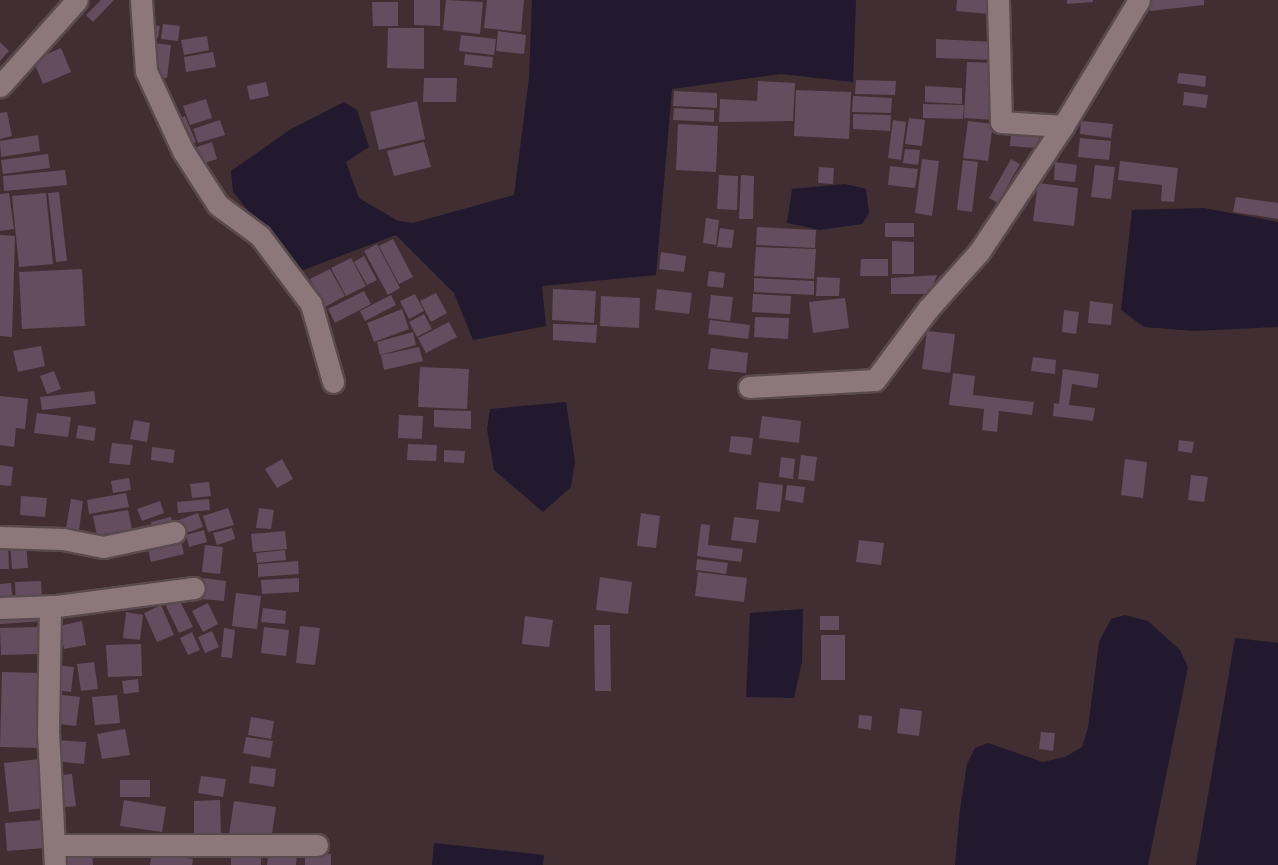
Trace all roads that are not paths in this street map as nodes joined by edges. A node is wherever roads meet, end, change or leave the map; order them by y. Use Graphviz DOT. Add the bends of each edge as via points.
graph roads {
  1 [pos="77,0"];
  2 [pos="141,0"];
  3 [pos="998,0"];
  4 [pos="1139,0"];
  5 [pos="0,86"];
  6 [pos="1063,126"];
  7 [pos="333,382"];
  8 [pos="749,387"];
  9 [pos="174,532"];
  10 [pos="0,537"];
  11 [pos="194,588"];
  12 [pos="50,606"];
  13 [pos="0,608"];
  14 [pos="317,845"];
  15 [pos="55,855"];
  1 -- 5 [label="street"];
  2 -- 7 [label="street" via="146,71 183,151 218,205 260,236 311,304"];
  3 -- 6 [label="street" via="1001,122"];
  4 -- 6 [label="street"];
  6 -- 8 [label="street" via="979,252 928,309 875,380"];
  9 -- 10 [label="street" via="103,547 63,539"];
  11 -- 12 [label="street"];
  12 -- 13 [label="street"];
  12 -- 15 [label="street" via="48,732"];
  14 -- 15 [label="street"];
}
